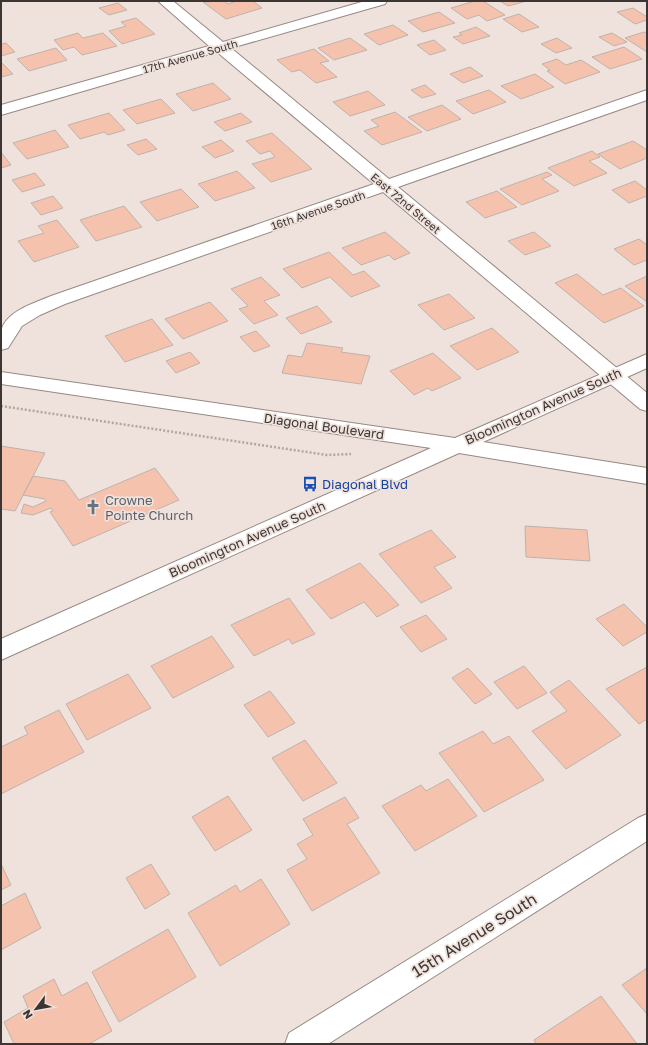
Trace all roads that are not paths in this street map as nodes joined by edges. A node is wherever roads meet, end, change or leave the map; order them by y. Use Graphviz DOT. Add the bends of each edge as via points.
graph roads {
  1 [pos="165,1"];
  2 [pos="380,1"];
  3 [pos="220,47"];
  4 [pos="647,95"];
  5 [pos="1,110"];
  6 [pos="386,187"];
  7 [pos="1,344"];
  8 [pos="647,360"];
  9 [pos="612,375"];
  10 [pos="1,378"];
  11 [pos="647,404"];
  12 [pos="455,446"];
  13 [pos="647,476"];
  14 [pos="1,650"];
  15 [pos="647,826"];
  16 [pos="300,1044"];
  1 -- 3 [label="street, East 72nd Street"];
  2 -- 3 [label="street, 17th Avenue South"];
  3 -- 5 [label="street, 17th Avenue South"];
  3 -- 6 [label="street, East 72nd Street"];
  4 -- 6 [label="street, 16th Avenue South"];
  6 -- 7 [label="street, 16th Avenue South" via="58,300 16,322"];
  6 -- 9 [label="street, East 72nd Street"];
  8 -- 9 [label="street, Bloomington Avenue South"];
  9 -- 11 [label="street, East 72nd Street"];
  9 -- 12 [label="street, Bloomington Avenue South"];
  10 -- 12 [label="street, Diagonal Boulevard"];
  12 -- 13 [label="street, Diagonal Boulevard"];
  12 -- 14 [label="street, Bloomington Avenue South"];
  15 -- 16 [label="street, 15th Avenue South"];
}
